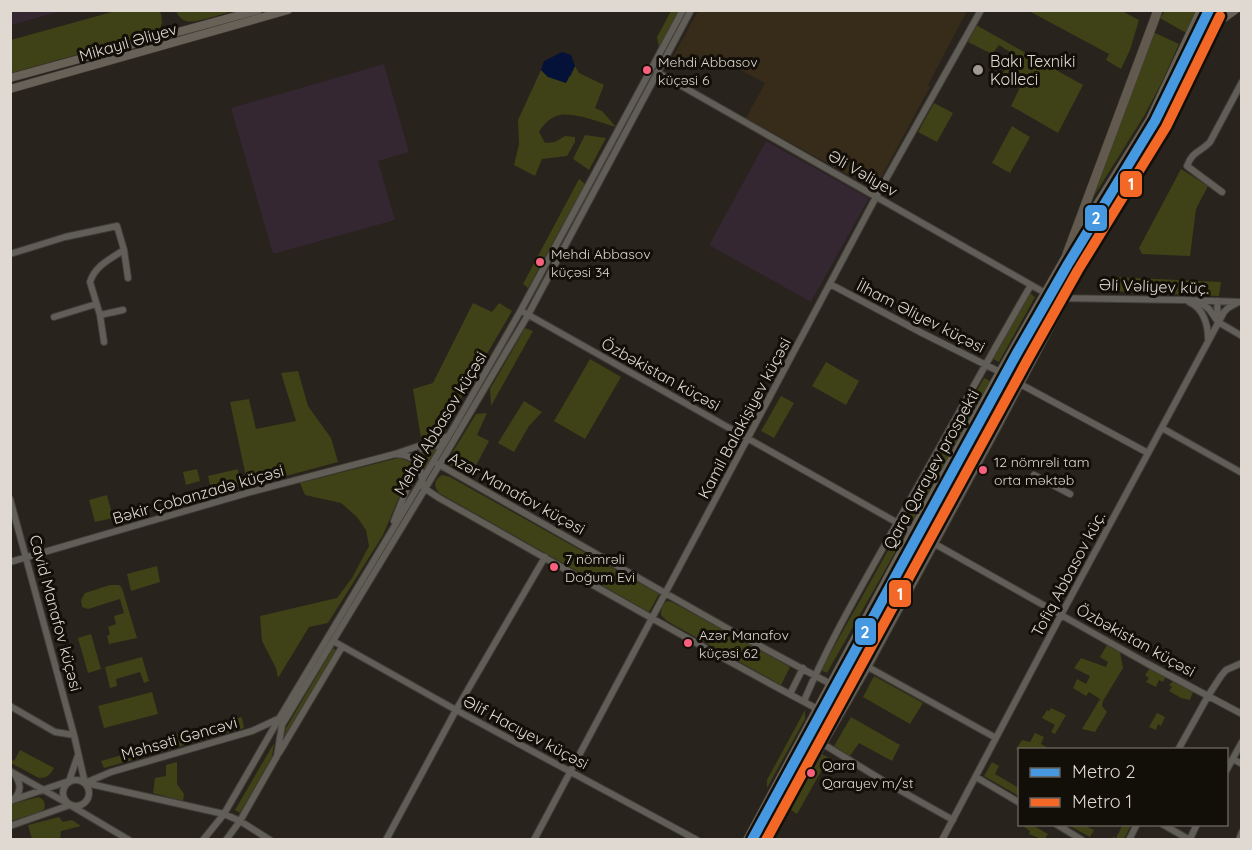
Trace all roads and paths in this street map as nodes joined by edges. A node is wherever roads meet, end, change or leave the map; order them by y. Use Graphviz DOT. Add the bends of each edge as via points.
graph roads {
  1 [pos="258,10"];
  2 [pos="288,10"];
  3 [pos="683,10"];
  4 [pos="691,10"];
  5 [pos="981,10"];
  6 [pos="1158,10"];
  7 [pos="1201,10"];
  8 [pos="1213,10"];
  9 [pos="1235,10"];
  10 [pos="657,72"];
  11 [pos="1184,74"];
  12 [pos="10,78"];
  13 [pos="1242,82"];
  14 [pos="10,89"];
  15 [pos="1222,192"];
  16 [pos="876,197"];
  17 [pos="124,250"];
  18 [pos="10,254"];
  19 [pos="1067,254"];
  20 [pos="1069,273"];
  21 [pos="128,278"];
  22 [pos="830,284"];
  23 [pos="1031,285"];
  24 [pos="1045,293"];
  25 [pos="1054,298"];
  26 [pos="1066,298"];
  27 [pos="1183,300"];
  28 [pos="1196,300"];
  29 [pos="1217,302"];
  30 [pos="1240,302"];
  31 [pos="96,304"];
  32 [pos="123,310"];
  33 [pos="522,310"];
  34 [pos="100,315"];
  35 [pos="528,315"];
  36 [pos="54,317"];
  37 [pos="1218,322"];
  38 [pos="1242,336"];
  39 [pos="1208,341"];
  40 [pos="104,342"];
  41 [pos="985,364"];
  42 [pos="1000,372"];
  43 [pos="1009,378"];
  44 [pos="1021,384"];
  45 [pos="1162,428"];
  46 [pos="448,436"];
  47 [pos="748,438"];
  48 [pos="453,443"];
  49 [pos="443,444"];
  50 [pos="1148,453"];
  51 [pos="394,454"];
  52 [pos="412,457"];
  53 [pos="431,464"];
  54 [pos="440,465"];
  55 [pos="1242,472"];
  56 [pos="1034,475"];
  57 [pos="422,480"];
  58 [pos="425,489"];
  59 [pos="1070,494"];
  60 [pos="10,499"];
  61 [pos="898,523"];
  62 [pos="912,532"];
  63 [pos="923,537"];
  64 [pos="384,543"];
  65 [pos="935,544"];
  66 [pos="545,556"];
  67 [pos="27,558"];
  68 [pos="10,562"];
  69 [pos="666,593"];
  70 [pos="1061,615"];
  71 [pos="652,619"];
  72 [pos="333,641"];
  73 [pos="342,646"];
  74 [pos="1242,663"];
  75 [pos="868,667"];
  76 [pos="803,668"];
  77 [pos="815,674"];
  78 [pos="831,683"];
  79 [pos="840,689"];
  80 [pos="790,694"];
  81 [pos="1208,696"];
  82 [pos="804,702"];
  83 [pos="10,706"];
  84 [pos="818,709"];
  85 [pos="456,710"];
  86 [pos="826,714"];
  87 [pos="1242,714"];
  88 [pos="280,717"];
  89 [pos="805,733"];
  90 [pos="74,735"];
  91 [pos="813,738"];
  92 [pos="996,738"];
  93 [pos="1242,742"];
  94 [pos="825,744"];
  95 [pos="1179,748"];
  96 [pos="79,753"];
  97 [pos="277,756"];
  98 [pos="1233,759"];
  99 [pos="1242,764"];
  100 [pos="1228,769"];
  101 [pos="569,771"];
  102 [pos="12,772"];
  103 [pos="976,777"];
  104 [pos="69,781"];
  105 [pos="85,783"];
  106 [pos="44,790"];
  107 [pos="780,798"];
  108 [pos="11,800"];
  109 [pos="1018,802"];
  110 [pos="69,804"];
  111 [pos="224,814"];
  112 [pos="953,819"];
  113 [pos="240,821"];
  114 [pos="10,826"];
  115 [pos="1058,826"];
  116 [pos="1136,826"];
  117 [pos="1164,826"];
  118 [pos="1242,832"];
  119 [pos="1190,839"];
  120 [pos="129,840"];
  121 [pos="203,840"];
  122 [pos="226,840"];
  123 [pos="270,840"];
  124 [pos="386,840"];
  125 [pos="534,840"];
  126 [pos="698,840"];
  127 [pos="747,840"];
  128 [pos="758,840"];
  129 [pos="942,840"];
  130 [pos="1082,840"];
  131 [pos="1129,840"];
  132 [pos="1239,840"];
  1 -- 12 [label="main road, Mikayıl Əliyev"];
  2 -- 14 [label="main road, Mikayıl Əliyev"];
  3 -- 33 [label="street, Mehdi Abbasov küçəsi"];
  4 -- 10 [label="street, Mehdi Abbasov küçəsi"];
  5 -- 16 [label="street, Kamil Balakişiyev küçəsi"];
  6 -- 19 [label="highway"];
  7 -- 19 [label="main road, Qara Qarayev prospekti" via="1150,119"];
  8 -- 11 [label="main road"];
  9 -- 11 [label="main road" via="1210,30"];
  10 -- 16 [label="street, Əli Vəliyev"];
  10 -- 35 [label="street, Mehdi Abbasov küçəsi"];
  11 -- 20 [label="main road, Qara Qarayev prospekti" via="1159,124"];
  13 -- 15 [label="street" via="1210,142 1196,152 1187,166"];
  16 -- 22 [label="street, Kamil Balakişiyev küçəsi"];
  16 -- 23 [label="street, Əli Vəliyev"];
  17 -- 18 [label="street" via="117,226"];
  17 -- 21 [label="street"];
  17 -- 31 [label="street" via="99,267 92,277"];
  19 -- 24 [label="main road, Qara Qarayev prospekti"];
  20 -- 25 [label="main road, Qara Qarayev prospekti"];
  20 -- 26 [label="street"];
  22 -- 41 [label="street, İlham Əliyev küçəsi"];
  22 -- 47 [label="street, Kamil Balakişiyev küçəsi"];
  23 -- 24 [label="street, Əli Vəliyev"];
  23 -- 41 [label="street"];
  24 -- 25 [label="street, Əli Vəliyev"];
  24 -- 42 [label="main road, Qara Qarayev prospekti"];
  25 -- 26 [label="street, Əli Vəliyev küç."];
  25 -- 43 [label="main road, Qara Qarayev prospekti"];
  26 -- 27 [label="street, Əli Vəliyev küç."];
  26 -- 44 [label="street"];
  27 -- 28 [label="street, Əli Vəliyev küç."];
  27 -- 39 [label="street" via="1197,306 1203,314"];
  28 -- 29 [label="street, Əli Vəliyev küç."];
  28 -- 37 [label="street"];
  29 -- 30 [label="street, Əli Vəliyev küç."];
  29 -- 37 [label="street"];
  30 -- 37 [label="street" via="1228,308"];
  31 -- 34 [label="street"];
  31 -- 36 [label="street"];
  32 -- 34 [label="street"];
  33 -- 35 [label="street, Özbəkistan küçəsi"];
  33 -- 46 [label="street, Mehdi Abbasov küçəsi"];
  34 -- 40 [label="street"];
  35 -- 47 [label="street, Özbəkistan küçəsi"];
  35 -- 48 [label="street, Mehdi Abbasov küçəsi"];
  37 -- 38 [label="street"];
  37 -- 39 [label="street, Tofiq Abbasov küç."];
  39 -- 45 [label="street, Tofiq Abbasov küç."];
  41 -- 42 [label="street, İlham Əliyev küçəsi"];
  41 -- 61 [label="street"];
  42 -- 62 [label="main road, Qara Qarayev prospekti"];
  43 -- 44 [label="street"];
  43 -- 63 [label="main road, Qara Qarayev prospekti"];
  44 -- 50 [label="street"];
  44 -- 65 [label="street"];
  45 -- 50 [label="street, Tofiq Abbasov küç."];
  45 -- 55 [label="street"];
  46 -- 49 [label="street, Mehdi Abbasov küçəsi"];
  46 -- 51 [label="street"];
  47 -- 61 [label="street, Özbəkistan küçəsi"];
  47 -- 69 [label="street, Kamil Balakişiyev küçəsi"];
  48 -- 49 [label="street"];
  48 -- 54 [label="street, Mehdi Abbasov küçəsi"];
  49 -- 51 [label="street"];
  49 -- 53 [label="street, Mehdi Abbasov küçəsi"];
  50 -- 70 [label="street, Tofiq Abbasov küç."];
  51 -- 52 [label="street"];
  51 -- 67 [label="street, Bəkir Çobanzadə küçəsi"];
  52 -- 57 [label="street" via="419,465"];
  52 -- 64 [label="street" via="413,474"];
  53 -- 54 [label="street, Azər Manafov küçəsi"];
  53 -- 57 [label="street, Mehdi Abbasov küçəsi"];
  54 -- 58 [label="street, Mehdi Abbasov küçəsi"];
  54 -- 69 [label="street, Azər Manafov küçəsi"];
  56 -- 59 [label="street"];
  57 -- 58 [label="street"];
  57 -- 64 [label="street, Mehdi Abbasov küçəsi"];
  58 -- 66 [label="street"];
  58 -- 72 [label="street, Mehdi Abbasov küçəsi"];
  60 -- 67 [label="street, Cavid Manafov küçəsi"];
  61 -- 62 [label="street, Özbəkistan küçəsi"];
  61 -- 77 [label="street"];
  62 -- 63 [label="street, Özbəkistan küçəsi"];
  62 -- 78 [label="main road, Qara Qarayev prospekti"];
  63 -- 65 [label="street, Özbəkistan küçəsi"];
  63 -- 79 [label="main road, Qara Qarayev prospekti"];
  64 -- 88 [label="street, Mehdi Abbasov küçəsi"];
  65 -- 70 [label="street, Özbəkistan küçəsi"];
  65 -- 75 [label="street"];
  66 -- 71 [label="street"];
  66 -- 85 [label="street"];
  67 -- 68 [label="street, Bəkir Çobanzadə küçəsi"];
  67 -- 90 [label="street, Cavid Manafov küçəsi"];
  69 -- 71 [label="street, Kamil Balakişiyev küçəsi"];
  69 -- 76 [label="street, Azər Manafov küçəsi"];
  70 -- 81 [label="street, Özbəkistan küçəsi"];
  70 -- 92 [label="street, Tofiq Abbasov küç."];
  71 -- 80 [label="street"];
  71 -- 101 [label="street, Kamil Balakişiyev küçəsi"];
  72 -- 73 [label="street, Əlif Hacıyev küçəsi"];
  72 -- 97 [label="street, Mehdi Abbasov küçəsi" via="282,725"];
  73 -- 85 [label="street, Əlif Hacıyev küçəsi"];
  73 -- 97 [label="street, Mehdi Abbasov küçəsi"];
  74 -- 81 [label="street" via="1226,670"];
  75 -- 92 [label="street"];
  75 -- 94 [label="street"];
  76 -- 77 [label="street, Azər Manafov küçəsi"];
  76 -- 80 [label="street"];
  77 -- 78 [label="street, Azər Manafov küçəsi"];
  77 -- 82 [label="street"];
  78 -- 79 [label="street, Azər Manafov küçəsi"];
  78 -- 84 [label="main road, Qara Qarayev prospekti"];
  79 -- 86 [label="main road, Qara Qarayev prospekti"];
  80 -- 82 [label="street"];
  81 -- 87 [label="street, Özbəkistan küçəsi"];
  81 -- 95 [label="street"];
  82 -- 84 [label="street"];
  83 -- 90 [label="street" via="55,732"];
  84 -- 86 [label="street"];
  84 -- 89 [label="main road, Qara Qarayev prospekti"];
  85 -- 101 [label="street, Əlif Hacıyev küçəsi"];
  85 -- 124 [label="street"];
  86 -- 91 [label="main road, Qara Qarayev prospekti"];
  88 -- 105 [label="street, Məhsəti Gəncəvi" via="252,731"];
  88 -- 111 [label="street, Mehdi Abbasov küçəsi"];
  89 -- 91 [label="street"];
  89 -- 127 [label="main road, Qara Qarayev prospekti"];
  90 -- 96 [label="street, Cavid Manafov küçəsi"];
  91 -- 94 [label="street"];
  91 -- 107 [label="main road, Qara Qarayev prospekti"];
  92 -- 103 [label="street, Tofiq Abbasov küç."];
  93 -- 98 [label="street"];
  94 -- 107 [label="street" via="798,788"];
  94 -- 112 [label="street"];
  96 -- 104 [label="street"];
  96 -- 105 [label="street, Cavid Manafov küçəsi"];
  97 -- 113 [label="street, Mehdi Abbasov küçəsi"];
  98 -- 99 [label="street"];
  98 -- 100 [label="street"];
  101 -- 125 [label="street, Kamil Balakişiyev küçəsi"];
  101 -- 126 [label="street, Əlif Hacıyev küçəsi"];
  102 -- 106 [label="street"];
  102 -- 108 [label="street" via="20,786 19,794"];
  103 -- 109 [label="street"];
  103 -- 112 [label="street, Tofiq Abbasov küç."];
  104 -- 105 [label="street"];
  104 -- 106 [label="street"];
  104 -- 110 [label="street" via="63,791"];
  105 -- 110 [label="street" via="88,798 83,804"];
  105 -- 111 [label="street"];
  106 -- 108 [label="street"];
  106 -- 110 [label="street"];
  107 -- 128 [label="main road, Qara Qarayev prospekti"];
  110 -- 114 [label="street"];
  110 -- 120 [label="street"];
  111 -- 113 [label="street"];
  111 -- 121 [label="street, Mehdi Abbasov küçəsi"];
  112 -- 129 [label="street, Tofiq Abbasov küç."];
  113 -- 122 [label="street, Mehdi Abbasov küçəsi"];
  113 -- 123 [label="street"];
  115 -- 130 [label="street"];
  116 -- 131 [label="street"];
  117 -- 119 [label="street"];
  118 -- 132 [label="street"];
}
